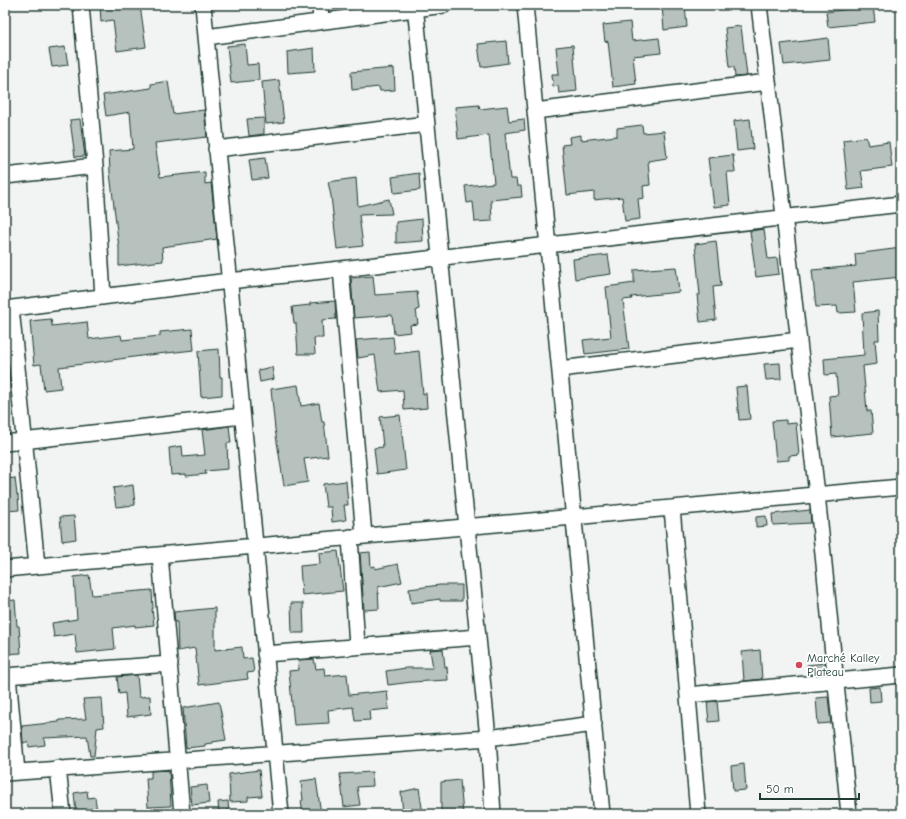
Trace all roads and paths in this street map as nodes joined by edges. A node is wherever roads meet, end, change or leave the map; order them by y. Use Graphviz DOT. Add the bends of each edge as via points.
graph roads {
  1 [pos="81,5"];
  2 [pos="203,5"];
  3 [pos="320,5"];
  4 [pos="444,5"];
  5 [pos="524,5"];
  6 [pos="759,5"];
  7 [pos="415,7"];
  8 [pos="321,21"];
  9 [pos="206,37"];
  10 [pos="768,82"];
  11 [pos="535,111"];
  12 [pos="427,124"];
  13 [pos="216,149"];
  14 [pos="95,166"];
  15 [pos="5,176"];
  16 [pos="901,204"];
  17 [pos="784,217"];
  18 [pos="548,245"];
  19 [pos="440,258"];
  20 [pos="341,269"];
  21 [pos="229,281"];
  22 [pos="103,297"];
  23 [pos="8,308"];
  24 [pos="799,340"];
  25 [pos="560,370"];
  26 [pos="242,416"];
  27 [pos="24,440"];
  28 [pos="5,443"];
  29 [pos="901,487"];
  30 [pos="817,494"];
  31 [pos="672,508"];
  32 [pos="574,517"];
  33 [pos="466,527"];
  34 [pos="357,537"];
  35 [pos="255,546"];
  36 [pos="160,554"];
  37 [pos="37,566"];
  38 [pos="5,569"];
  39 [pos="478,637"];
  40 [pos="357,646"];
  41 [pos="265,654"];
  42 [pos="170,664"];
  43 [pos="901,675"];
  44 [pos="7,676"];
  45 [pos="836,681"];
  46 [pos="688,695"];
  47 [pos="594,724"];
  48 [pos="488,738"];
  49 [pos="275,754"];
  50 [pos="177,760"];
  51 [pos="58,768"];
  52 [pos="11,772"];
  53 [pos="63,814"];
  54 [pos="182,814"];
  55 [pos="281,814"];
  56 [pos="493,814"];
  57 [pos="602,814"];
  58 [pos="698,814"];
  59 [pos="849,814"];
  1 -- 14 [label="street"];
  2 -- 9 [label="street"];
  3 -- 8 [label="street"];
  4 -- 7 [label="street"];
  5 -- 11 [label="street"];
  6 -- 10 [label="street"];
  7 -- 8 [label="street"];
  7 -- 12 [label="street"];
  8 -- 9 [label="street"];
  9 -- 13 [label="street"];
  10 -- 11 [label="street"];
  10 -- 17 [label="street"];
  11 -- 18 [label="street"];
  12 -- 13 [label="street"];
  12 -- 19 [label="street"];
  13 -- 21 [label="street"];
  14 -- 15 [label="street"];
  14 -- 22 [label="street"];
  16 -- 17 [label="street"];
  17 -- 18 [label="street"];
  17 -- 24 [label="street"];
  18 -- 19 [label="street"];
  18 -- 25 [label="street"];
  19 -- 20 [label="street"];
  19 -- 33 [label="street"];
  20 -- 21 [label="street"];
  20 -- 34 [label="street"];
  21 -- 22 [label="street"];
  21 -- 26 [label="street"];
  22 -- 23 [label="street"];
  23 -- 27 [label="street"];
  24 -- 25 [label="street"];
  24 -- 30 [label="street"];
  25 -- 32 [label="street"];
  26 -- 27 [label="street"];
  26 -- 35 [label="street"];
  27 -- 28 [label="street"];
  27 -- 37 [label="street"];
  29 -- 30 [label="street"];
  30 -- 31 [label="street"];
  30 -- 45 [label="street"];
  31 -- 32 [label="street"];
  31 -- 46 [label="street"];
  32 -- 33 [label="street"];
  32 -- 47 [label="street"];
  33 -- 34 [label="street"];
  33 -- 39 [label="street"];
  34 -- 35 [label="street"];
  34 -- 40 [label="street"];
  35 -- 36 [label="street"];
  35 -- 41 [label="street"];
  36 -- 37 [label="street"];
  36 -- 42 [label="street"];
  37 -- 38 [label="street"];
  39 -- 40 [label="street"];
  39 -- 48 [label="street"];
  40 -- 41 [label="street"];
  41 -- 49 [label="street"];
  42 -- 44 [label="street"];
  42 -- 50 [label="street"];
  43 -- 45 [label="street"];
  44 -- 52 [label="street"];
  45 -- 46 [label="street"];
  45 -- 59 [label="street"];
  46 -- 58 [label="street"];
  47 -- 48 [label="street"];
  47 -- 57 [label="street"];
  48 -- 49 [label="street"];
  48 -- 56 [label="street"];
  49 -- 50 [label="street"];
  49 -- 55 [label="street"];
  50 -- 51 [label="street"];
  50 -- 54 [label="street"];
  51 -- 52 [label="street"];
  51 -- 53 [label="street"];
}
